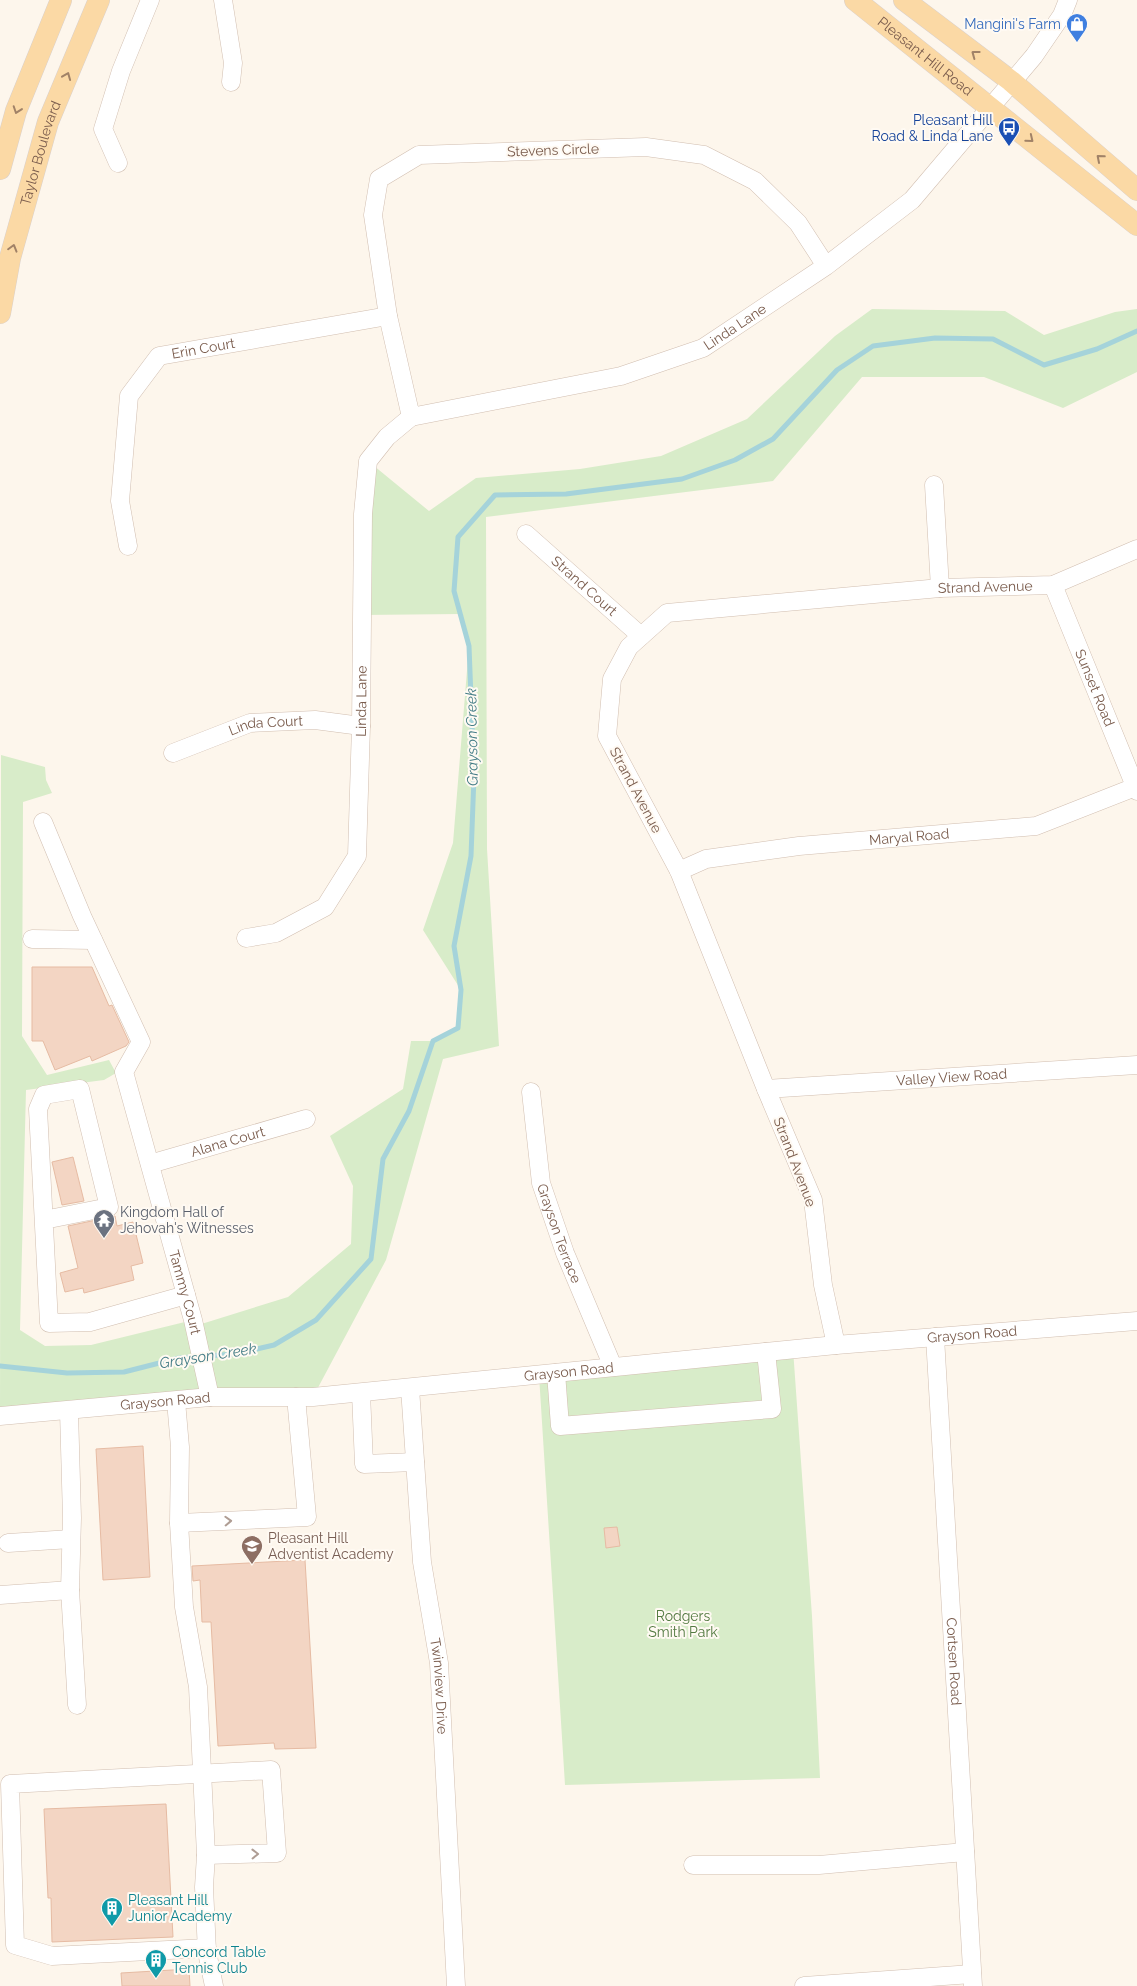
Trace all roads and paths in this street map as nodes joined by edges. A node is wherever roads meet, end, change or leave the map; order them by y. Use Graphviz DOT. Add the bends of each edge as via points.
graph roads {
  1 [pos="61,0"];
  2 [pos="99,0"];
  3 [pos="150,0"];
  4 [pos="223,0"];
  5 [pos="855,0"];
  6 [pos="904,0"];
  7 [pos="1068,0"];
  8 [pos="231,82"];
  9 [pos="1011,82"];
  10 [pos="992,108"];
  11 [pos="118,163"];
  12 [pos="0,169"];
  13 [pos="1137,190"];
  14 [pos="1137,225"];
  15 [pos="826,266"];
  16 [pos="0,313"];
  17 [pos="388,316"];
  18 [pos="411,417"];
  19 [pos="934,485"];
  20 [pos="526,534"];
  21 [pos="128,546"];
  22 [pos="1137,549"];
  23 [pos="1054,585"];
  24 [pos="940,588"];
  25 [pos="641,636"];
  26 [pos="361,726"];
  27 [pos="174,753"];
  28 [pos="1136,789"];
  29 [pos="43,822"];
  30 [pos="679,871"];
  31 [pos="246,938"];
  32 [pos="32,939"];
  33 [pos="93,940"];
  34 [pos="1137,1065"];
  35 [pos="766,1089"];
  36 [pos="531,1092"];
  37 [pos="306,1119"];
  38 [pos="150,1164"];
  39 [pos="44,1220"];
  40 [pos="186,1295"];
  41 [pos="1137,1321"];
  42 [pos="935,1337"];
  43 [pos="836,1345"];
  44 [pos="766,1352"];
  45 [pos="613,1367"];
  46 [pos="556,1373"];
  47 [pos="410,1388"];
  48 [pos="361,1393"];
  49 [pos="210,1397"];
  50 [pos="296,1397"];
  51 [pos="176,1400"];
  52 [pos="69,1411"];
  53 [pos="0,1416"];
  54 [pos="415,1462"];
  55 [pos="179,1523"];
  56 [pos="71,1539"];
  57 [pos="8,1543"];
  58 [pos="70,1590"];
  59 [pos="0,1595"];
  60 [pos="77,1705"];
  61 [pos="202,1774"];
  62 [pos="965,1852"];
  63 [pos="206,1855"];
  64 [pos="693,1865"];
  65 [pos="207,1948"];
  66 [pos="972,1980"];
  67 [pos="214,1986"];
  68 [pos="456,1986"];
  69 [pos="804,1986"];
  1 -- 12 [label="main road, one-way" via="16,111"];
  16 -- 2 [label="main road, Taylor Boulevard, one-way" via="10,258 48,122"];
  3 -- 11 [label="street" via="121,71 103,129"];
  4 -- 8 [label="street" via="233,63"];
  5 -- 10 [label="main road, Pleasant Hill Road"];
  9 -- 6 [label="main road, one-way"];
  7 -- 9 [label="street, Linda Lane" via="1062,15 1034,56"];
  9 -- 10 [label="street, Linda Lane"];
  13 -- 9 [label="main road, one-way"];
  10 -- 14 [label="main road, Pleasant Hill Road, one-way"];
  10 -- 15 [label="street, Linda Lane" via="912,200"];
  15 -- 17 [label="street, Stevens Circle" via="798,223 755,181 704,154 646,147 419,155 379,179 373,215"];
  15 -- 18 [label="street, Linda Lane" via="703,348 622,376"];
  17 -- 18 [label="street"];
  17 -- 21 [label="street, Erin Court" via="159,356 129,396 120,501"];
  18 -- 26 [label="street, Linda Lane" via="387,437 368,461 363,514"];
  19 -- 24 [label="street"];
  20 -- 25 [label="street, Strand Court"];
  22 -- 23 [label="street, Strand Avenue"];
  23 -- 24 [label="street, Strand Avenue"];
  23 -- 28 [label="street, Sunset Road"];
  24 -- 25 [label="street, Strand Avenue" via="667,613"];
  25 -- 30 [label="street, Strand Avenue" via="629,648 612,679 607,736"];
  26 -- 27 [label="street, Linda Court" via="314,720 250,723"];
  26 -- 31 [label="street, Linda Lane" via="357,856 324,907 276,933"];
  28 -- 30 [label="street, Maryal Road" via="1036,826 800,846 706,859"];
  29 -- 33 [label="street"];
  30 -- 35 [label="street, Strand Avenue"];
  32 -- 33 [label="street"];
  33 -- 38 [label="street, Tammy Court" via="141,1042 124,1072"];
  34 -- 35 [label="street, Valley View Road"];
  35 -- 43 [label="street, Strand Avenue" via="813,1200 823,1285"];
  36 -- 45 [label="street, Grayson Terrace" via="541,1183 565,1254"];
  37 -- 38 [label="street, Alana Court"];
  38 -- 40 [label="street, Tammy Court"];
  39 -- 39 [label="street" via="38,1109 44,1095 80,1089 110,1207"];
  39 -- 40 [label="street" via="49,1323 90,1322"];
  40 -- 49 [label="street, Tammy Court"];
  41 -- 42 [label="street, Grayson Road"];
  42 -- 43 [label="street, Grayson Road"];
  42 -- 62 [label="street, Cortsen Road"];
  43 -- 44 [label="street, Grayson Road"];
  44 -- 45 [label="street, Grayson Road"];
  44 -- 46 [label="street" via="772,1409 560,1426"];
  45 -- 46 [label="street, Grayson Road"];
  46 -- 47 [label="street, Grayson Road"];
  47 -- 48 [label="street, Grayson Road"];
  47 -- 54 [label="street, Twinview Drive"];
  48 -- 50 [label="street, Grayson Road"];
  48 -- 54 [label="street" via="364,1464"];
  49 -- 50 [label="street, Grayson Road"];
  49 -- 51 [label="street, Grayson Road"];
  55 -- 50 [label="street, one-way" via="307,1517"];
  51 -- 52 [label="street, Grayson Road"];
  51 -- 55 [label="street" via="180,1447"];
  52 -- 53 [label="street, Grayson Road"];
  52 -- 56 [label="street"];
  54 -- 68 [label="street, Twinview Drive" via="422,1562 438,1663"];
  55 -- 61 [label="street" via="184,1607 198,1687"];
  56 -- 57 [label="street"];
  56 -- 58 [label="street"];
  58 -- 59 [label="street"];
  58 -- 60 [label="street"];
  61 -- 63 [label="street"];
  63 -- 61 [label="street, one-way" via="277,1853 271,1770"];
  61 -- 65 [label="street" via="10,1784 15,1945 52,1956"];
  62 -- 64 [label="street" via="819,1865"];
  62 -- 66 [label="street, Cortsen Road"];
  63 -- 65 [label="street"];
  65 -- 67 [label="street"];
  66 -- 69 [label="street"];
}
